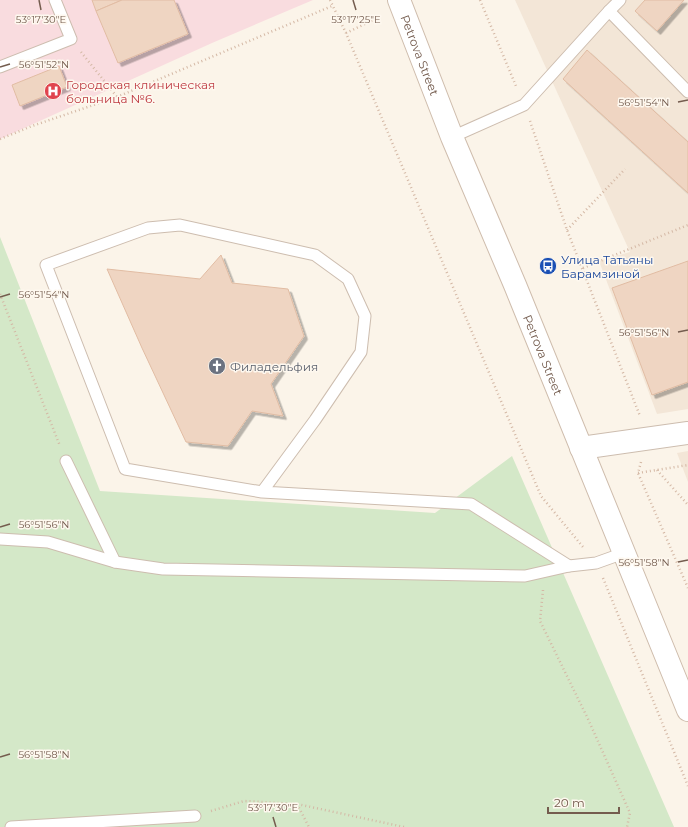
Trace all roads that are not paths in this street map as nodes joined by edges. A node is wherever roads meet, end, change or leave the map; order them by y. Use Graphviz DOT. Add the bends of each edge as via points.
graph roads {
  1 [pos="55,0"];
  2 [pos="400,0"];
  3 [pos="620,0"];
  4 [pos="609,11"];
  5 [pos="0,66"];
  6 [pos="688,92"];
  7 [pos="452,137"];
  8 [pos="688,433"];
  9 [pos="581,448"];
  10 [pos="66,461"];
  11 [pos="262,492"];
  12 [pos="0,539"];
  13 [pos="624,553"];
  14 [pos="115,562"];
  15 [pos="569,566"];
  16 [pos="688,710"];
  17 [pos="195,816"];
  18 [pos="11,827"];
  1 -- 5 [label="lane" via="71,39"];
  2 -- 7 [label="main road, Petrova Street"];
  3 -- 4 [label="lane"];
  4 -- 6 [label="lane"];
  4 -- 7 [label="lane" via="524,106"];
  7 -- 9 [label="main road, Petrova Street"];
  8 -- 9 [label="main road"];
  9 -- 13 [label="main road, Petrova Street"];
  10 -- 14 [label="lane"];
  11 -- 11 [label="lane" via="126,469 46,265 148,228 180,225 315,255 348,279 364,316 361,352"];
  11 -- 15 [label="lane" via="471,504"];
  12 -- 14 [label="lane" via="48,542"];
  13 -- 15 [label="lane" via="596,563"];
  13 -- 16 [label="main road, Petrova Street"];
  14 -- 15 [label="lane" via="163,569 525,576"];
  17 -- 18 [label="lane"];
}
